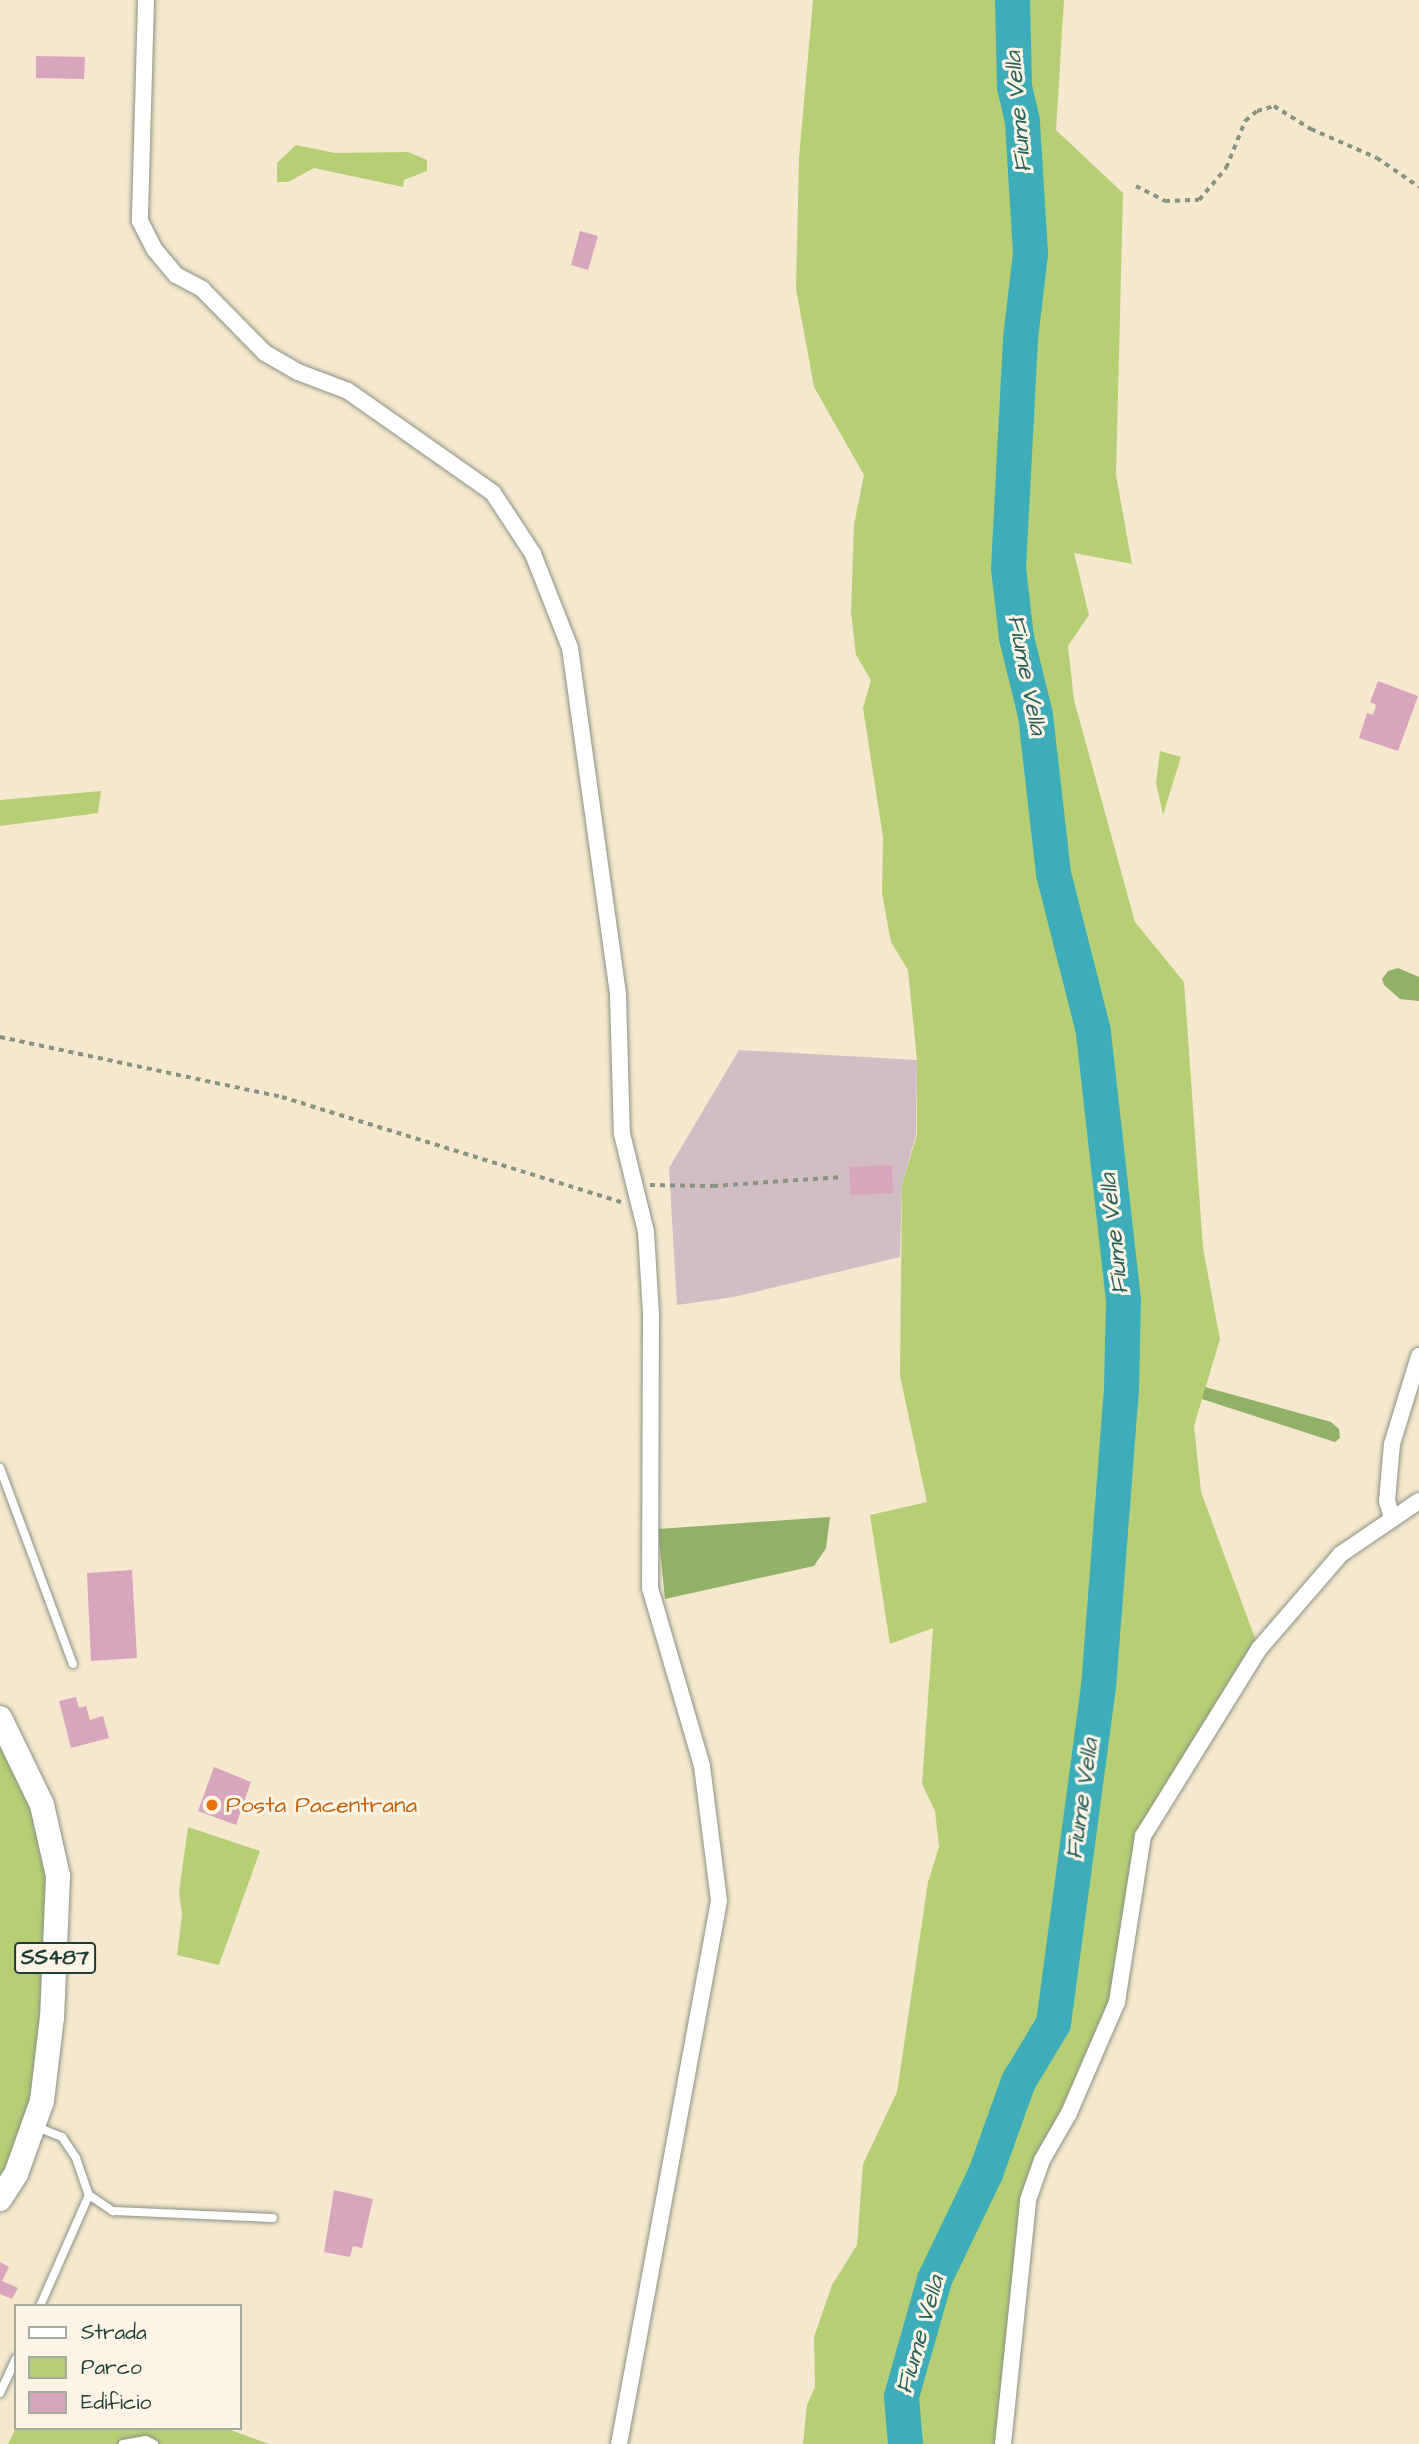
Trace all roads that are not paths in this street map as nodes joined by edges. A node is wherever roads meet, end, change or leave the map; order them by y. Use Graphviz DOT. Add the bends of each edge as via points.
graph roads {
  1 [pos="146,0"];
  2 [pos="1419,1356"];
  3 [pos="0,1468"];
  4 [pos="1419,1501"];
  5 [pos="1392,1518"];
  6 [pos="73,1664"];
  7 [pos="0,1718"];
  8 [pos="33,2126"];
  9 [pos="89,2194"];
  10 [pos="0,2199"];
  11 [pos="273,2218"];
  12 [pos="41,2304"];
  13 [pos="14,2362"];
  14 [pos="0,2393"];
  15 [pos="123,2444"];
  16 [pos="154,2444"];
  17 [pos="620,2444"];
  18 [pos="1003,2444"];
  1 -- 17 [label="street" via="140,221 155,250 176,275 202,289 265,354 348,391 493,493 533,554 570,648 618,995 622,1134 640,1208 651,1313 650,1588 702,1766 719,1901"];
  2 -- 5 [label="street" via="1392,1444 1387,1501"];
  3 -- 6 [label="lane"];
  4 -- 5 [label="street"];
  5 -- 18 [label="street" via="1341,1554 1259,1649 1143,1836 1117,2001 1069,2113 1042,2160 1028,2200"];
  7 -- 8 [label="main road, SS487" via="42,1805 58,1876 52,2017 42,2101"];
  8 -- 9 [label="lane" via="62,2137 76,2158"];
  8 -- 10 [label="main road, SS487" via="16,2174"];
  9 -- 11 [label="lane" via="113,2211"];
  9 -- 12 [label="lane"];
  13 -- 14 [label="lane"];
  15 -- 16 [label="lane" via="146,2440"];
}
